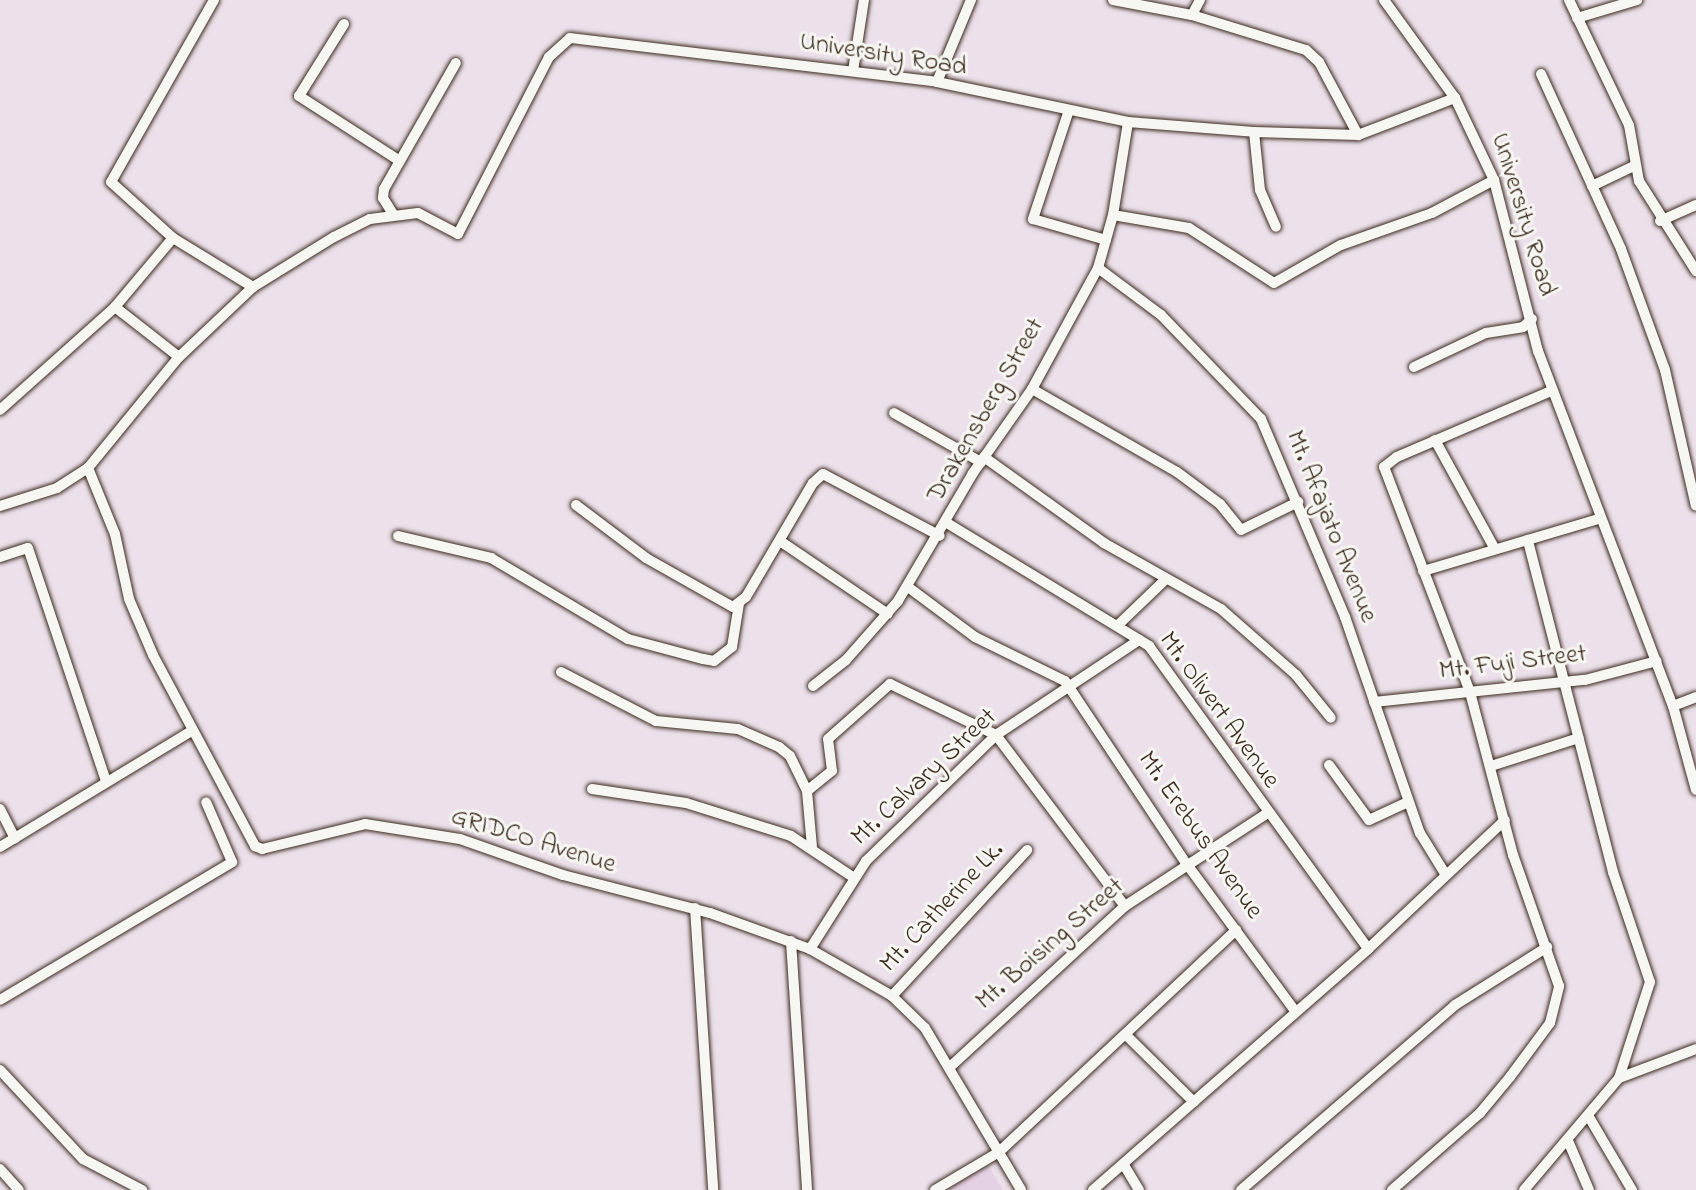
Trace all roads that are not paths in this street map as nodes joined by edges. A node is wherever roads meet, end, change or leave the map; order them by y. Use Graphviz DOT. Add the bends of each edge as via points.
graph roads {
  1 [pos="214,0"];
  2 [pos="864,0"];
  3 [pos="971,0"];
  4 [pos="1113,0"];
  5 [pos="1200,0"];
  6 [pos="1384,0"];
  7 [pos="1569,0"];
  8 [pos="1637,0"];
  9 [pos="1192,15"];
  10 [pos="1577,18"];
  11 [pos="344,24"];
  12 [pos="456,63"];
  13 [pos="853,71"];
  14 [pos="1541,74"];
  15 [pos="937,82"];
  16 [pos="1455,98"];
  17 [pos="1068,113"];
  18 [pos="1128,122"];
  19 [pos="1254,132"];
  20 [pos="1358,135"];
  21 [pos="400,161"];
  22 [pos="1634,166"];
  23 [pos="1494,180"];
  24 [pos="1592,186"];
  25 [pos="1696,205"];
  26 [pos="393,214"];
  27 [pos="1113,215"];
  28 [pos="1660,221"];
  29 [pos="1276,227"];
  30 [pos="173,238"];
  31 [pos="1106,240"];
  32 [pos="1098,268"];
  33 [pos="1696,271"];
  34 [pos="253,287"];
  35 [pos="115,307"];
  36 [pos="1532,319"];
  37 [pos="179,357"];
  38 [pos="1414,367"];
  39 [pos="1032,389"];
  40 [pos="1551,391"];
  41 [pos="0,410"];
  42 [pos="894,413"];
  43 [pos="1435,440"];
  44 [pos="982,459"];
  45 [pos="88,468"];
  46 [pos="1695,491"];
  47 [pos="1298,502"];
  48 [pos="576,505"];
  49 [pos="0,506"];
  50 [pos="1696,506"];
  51 [pos="1599,519"];
  52 [pos="947,523"];
  53 [pos="398,536"];
  54 [pos="940,536"];
  55 [pos="1528,540"];
  56 [pos="780,541"];
  57 [pos="1495,549"];
  58 [pos="0,557"];
  59 [pos="1423,571"];
  60 [pos="1166,579"];
  61 [pos="908,587"];
  62 [pos="739,604"];
  63 [pos="888,614"];
  64 [pos="1117,626"];
  65 [pos="1139,640"];
  66 [pos="1657,661"];
  67 [pos="561,672"];
  68 [pos="1563,682"];
  69 [pos="813,686"];
  70 [pos="1069,687"];
  71 [pos="1470,692"];
  72 [pos="1696,697"];
  73 [pos="1374,702"];
  74 [pos="1673,706"];
  75 [pos="1331,718"];
  76 [pos="190,732"];
  77 [pos="996,735"];
  78 [pos="1579,738"];
  79 [pos="1329,765"];
  80 [pos="1491,766"];
  81 [pos="106,781"];
  82 [pos="592,789"];
  83 [pos="1696,790"];
  84 [pos="807,791"];
  85 [pos="206,802"];
  86 [pos="1408,802"];
  87 [pos="0,809"];
  88 [pos="1266,814"];
  89 [pos="1505,820"];
  90 [pos="15,838"];
  91 [pos="0,847"];
  92 [pos="812,847"];
  93 [pos="1027,850"];
  94 [pos="1186,863"];
  95 [pos="1444,872"];
  96 [pos="853,877"];
  97 [pos="1125,906"];
  98 [pos="695,908"];
  99 [pos="1236,930"];
  100 [pos="791,941"];
  101 [pos="1547,947"];
  102 [pos="810,949"];
  103 [pos="1368,949"];
  104 [pos="892,996"];
  105 [pos="0,1000"];
  106 [pos="1295,1011"];
  107 [pos="1127,1036"];
  108 [pos="1696,1049"];
  109 [pos="951,1066"];
  110 [pos="0,1070"];
  111 [pos="1619,1078"];
  112 [pos="1194,1102"];
  113 [pos="1589,1117"];
  114 [pos="1569,1143"];
  115 [pos="999,1152"];
  116 [pos="1124,1165"];
  117 [pos="0,1169"];
  118 [pos="126,1188"];
  119 [pos="19,1190"];
  120 [pos="142,1190"];
  121 [pos="713,1190"];
  122 [pos="807,1190"];
  123 [pos="935,1190"];
  124 [pos="1021,1190"];
  125 [pos="1093,1190"];
  126 [pos="1139,1190"];
  127 [pos="1241,1190"];
  128 [pos="1392,1190"];
  129 [pos="1524,1190"];
  130 [pos="1589,1190"];
  131 [pos="1632,1190"];
  1 -- 30 [label="street" via="111,182"];
  2 -- 13 [label="street"];
  3 -- 15 [label="street"];
  4 -- 9 [label="street"];
  5 -- 9 [label="street"];
  6 -- 16 [label="street"];
  7 -- 10 [label="street"];
  8 -- 10 [label="street"];
  9 -- 20 [label="street" via="1306,50 1319,62"];
  10 -- 22 [label="street" via="1629,125"];
  11 -- 21 [label="street" via="299,96"];
  12 -- 21 [label="street"];
  13 -- 15 [label="street, University Road"];
  13 -- 26 [label="street, University Road" via="570,38 549,57 458,234 418,213"];
  14 -- 24 [label="street"];
  15 -- 17 [label="street, University Road"];
  16 -- 20 [label="street, University Road"];
  16 -- 23 [label="street, University Road"];
  17 -- 18 [label="street, University Road"];
  17 -- 31 [label="street" via="1033,219"];
  18 -- 19 [label="street, University Road"];
  18 -- 27 [label="street, Drakensberg Street"];
  19 -- 20 [label="street, University Road"];
  19 -- 29 [label="street" via="1260,190"];
  21 -- 26 [label="street" via="382,194"];
  22 -- 24 [label="street"];
  22 -- 28 [label="street"];
  23 -- 27 [label="street" via="1432,213 1341,245 1274,283 1189,228"];
  23 -- 36 [label="street, University Road"];
  24 -- 46 [label="street" via="1665,370"];
  25 -- 28 [label="street"];
  26 -- 34 [label="street" via="334,237"];
  27 -- 31 [label="street, Drakensberg Street"];
  28 -- 33 [label="street"];
  30 -- 34 [label="street"];
  30 -- 35 [label="street"];
  31 -- 32 [label="street, Drakensberg Street"];
  32 -- 39 [label="street, Drakensberg Street"];
  32 -- 47 [label="street, Mt. Afajato Avenue" via="1161,315 1252,406"];
  34 -- 37 [label="street"];
  35 -- 37 [label="street"];
  35 -- 41 [label="street"];
  36 -- 38 [label="street" via="1523,327 1486,333"];
  36 -- 40 [label="street, University Road"];
  37 -- 45 [label="street"];
  39 -- 44 [label="street, Drakensberg Street"];
  39 -- 47 [label="street" via="1177,472 1220,504 1241,530"];
  40 -- 43 [label="street"];
  40 -- 51 [label="street, University Road"];
  42 -- 44 [label="street"];
  43 -- 57 [label="street"];
  43 -- 59 [label="street" via="1384,467"];
  44 -- 52 [label="street, Drakensberg Street"];
  44 -- 60 [label="street"];
  45 -- 49 [label="street" via="57,488"];
  45 -- 76 [label="street, GRIDCO Avenue" via="115,534 129,599"];
  46 -- 50 [label="street"];
  47 -- 73 [label="street, Mt. Afajato Avenue"];
  48 -- 62 [label="street" via="698,591 725,607"];
  51 -- 55 [label="street"];
  51 -- 66 [label="street, University Road"];
  52 -- 54 [label="street, Drakensberg Street"];
  52 -- 64 [label="street, Mt. Olivert Avenue"];
  53 -- 62 [label="street" via="491,558 628,639 703,659 714,661 732,647"];
  54 -- 56 [label="street" via="823,474"];
  54 -- 61 [label="street, Drakensberg Street"];
  55 -- 57 [label="street"];
  55 -- 68 [label="street"];
  56 -- 62 [label="street"];
  56 -- 63 [label="street"];
  57 -- 59 [label="street"];
  58 -- 81 [label="street" via="28,548"];
  59 -- 71 [label="street"];
  60 -- 64 [label="street"];
  60 -- 75 [label="street" via="1221,609 1262,642"];
  61 -- 63 [label="street, Drakensberg Street"];
  61 -- 70 [label="street" via="975,637 1049,671"];
  63 -- 69 [label="street, Drakensberg Street" via="846,660"];
  64 -- 65 [label="street, Mt. Olivert Avenue"];
  65 -- 70 [label="street, Mt. Calvary Street"];
  65 -- 88 [label="street, Mt. Olivert Avenue" via="1155,654"];
  66 -- 68 [label="street, Mt. Fuji Street"];
  66 -- 74 [label="street, University Road"];
  67 -- 84 [label="street" via="656,721 764,737 790,756"];
  68 -- 71 [label="street, Mt. Fuji Street"];
  68 -- 78 [label="street"];
  70 -- 77 [label="street, Mt. Calvary Street"];
  70 -- 94 [label="street, Mt. Erebus Avenue"];
  71 -- 73 [label="street, Mt. Fuji Street"];
  71 -- 80 [label="street"];
  72 -- 74 [label="street"];
  73 -- 86 [label="street, Mt. Afajato Avenue"];
  74 -- 83 [label="street, University Road"];
  76 -- 81 [label="street"];
  76 -- 98 [label="street, GRIDCO Avenue" via="252,841 262,849 365,824 387,826 460,839 563,875"];
  77 -- 84 [label="street" via="890,684 828,739 832,771"];
  77 -- 96 [label="street, Mt. Calvary Street"];
  77 -- 97 [label="street"];
  78 -- 80 [label="street"];
  78 -- 111 [label="street" via="1613,872 1650,982"];
  79 -- 86 [label="street" via="1369,820"];
  80 -- 89 [label="street"];
  81 -- 90 [label="street"];
  82 -- 92 [label="street" via="686,803"];
  84 -- 92 [label="street"];
  85 -- 105 [label="street" via="232,862"];
  86 -- 95 [label="street, Mt. Afajato Avenue"];
  87 -- 90 [label="street"];
  88 -- 94 [label="street, Mt. Boising Street"];
  88 -- 103 [label="street, Mt. Olivert Avenue"];
  89 -- 95 [label="street"];
  89 -- 101 [label="street"];
  90 -- 91 [label="street"];
  92 -- 96 [label="street"];
  93 -- 104 [label="street, Mt. Catherine Lk."];
  94 -- 97 [label="street, Mt. Boising Street"];
  94 -- 99 [label="street, Mt. Erebus Avenue"];
  95 -- 103 [label="street"];
  96 -- 102 [label="street, Mt. Calvary Street"];
  97 -- 109 [label="street, Mt. Boising Street"];
  98 -- 100 [label="street, GRIDCO Avenue"];
  98 -- 121 [label="street"];
  99 -- 106 [label="street, Mt. Erebus Avenue"];
  99 -- 107 [label="street"];
  100 -- 102 [label="street, GRIDCO Avenue"];
  100 -- 122 [label="street"];
  101 -- 127 [label="street" via="1455,1005"];
  101 -- 128 [label="street" via="1559,986 1550,1023 1480,1113"];
  102 -- 104 [label="street, GRIDCO Avenue"];
  103 -- 106 [label="street"];
  104 -- 109 [label="street, GRIDCO Avenue" via="925,1028"];
  106 -- 112 [label="street"];
  107 -- 112 [label="street"];
  107 -- 115 [label="street"];
  108 -- 111 [label="street"];
  109 -- 115 [label="street, GRIDCO Avenue"];
  110 -- 118 [label="street" via="83,1159"];
  111 -- 113 [label="street"];
  112 -- 116 [label="street"];
  113 -- 114 [label="street"];
  113 -- 131 [label="street"];
  114 -- 129 [label="street"];
  114 -- 130 [label="street"];
  115 -- 123 [label="street"];
  115 -- 124 [label="street, GRIDCO Avenue"];
  116 -- 125 [label="street"];
  116 -- 126 [label="street"];
  117 -- 119 [label="street"];
  118 -- 120 [label="street"];
}
